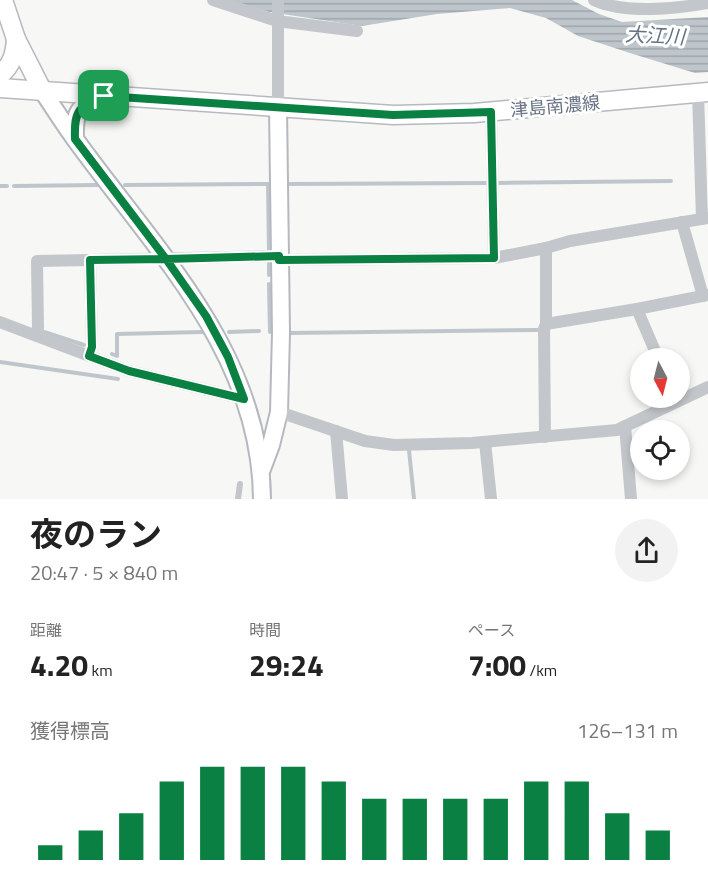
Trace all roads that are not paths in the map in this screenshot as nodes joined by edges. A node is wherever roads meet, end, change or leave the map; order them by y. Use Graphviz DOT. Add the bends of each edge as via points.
graph roads {
  1 [pos="3,0"];
  2 [pos="213,0"];
  3 [pos="278,0"];
  4 [pos="594,0"];
  5 [pos="708,3"];
  6 [pos="278,19"];
  7 [pos="357,31"];
  8 [pos="16,39"];
  9 [pos="0,75"];
  10 [pos="0,88"];
  11 [pos="42,90"];
  12 [pos="703,93"];
  13 [pos="104,96"];
  14 [pos="278,107"];
  15 [pos="491,112"];
  16 [pos="75,139"];
  17 [pos="705,218"];
  18 [pos="682,222"];
  19 [pos="546,248"];
  20 [pos="279,258"];
  21 [pos="494,258"];
  22 [pos="166,259"];
  23 [pos="90,260"];
  24 [pos="705,295"];
  25 [pos="638,309"];
  26 [pos="0,322"];
  27 [pos="546,324"];
  28 [pos="36,334"];
  29 [pos="654,348"];
  30 [pos="89,356"];
  31 [pos="708,387"];
  32 [pos="690,394"];
  33 [pos="244,399"];
  34 [pos="660,408"];
  35 [pos="279,412"];
  36 [pos="625,426"];
  37 [pos="336,431"];
  38 [pos="545,437"];
  39 [pos="485,442"];
  40 [pos="262,470"];
  41 [pos="240,484"];
  42 [pos="238,499"];
  43 [pos="262,499"];
  44 [pos="342,499"];
  45 [pos="491,499"];
  46 [pos="632,499"];
  1 -- 8 [label="main road"];
  2 -- 6 [label="street"];
  3 -- 6 [label="street"];
  4 -- 5 [label="street" via="620,8"];
  6 -- 7 [label="street"];
  6 -- 14 [label="street"];
  8 -- 9 [label="main road" via="11,62"];
  8 -- 11 [label="main road"];
  10 -- 11 [label="main road, 津島南濃線"];
  11 -- 13 [label="main road, 津島南濃線"];
  11 -- 16 [label="street"];
  12 -- 15 [label="main road, 津島南濃線"];
  12 -- 17 [label="street"];
  13 -- 14 [label="main road, 津島南濃線"];
  13 -- 16 [label="street" via="79,109"];
  14 -- 15 [label="main road, 津島南濃線" via="393,115"];
  14 -- 20 [label="street"];
  15 -- 21 [label="street"];
  16 -- 22 [label="street"];
  17 -- 18 [label="street"];
  18 -- 19 [label="street"];
  18 -- 24 [label="street"];
  19 -- 21 [label="street"];
  19 -- 27 [label="street"];
  20 -- 21 [label="street"];
  20 -- 22 [label="street"];
  20 -- 35 [label="street"];
  22 -- 23 [label="street"];
  22 -- 33 [label="street" via="206,316"];
  23 -- 28 [label="street" via="37,261"];
  23 -- 30 [label="street"];
  24 -- 25 [label="street"];
  25 -- 27 [label="street"];
  25 -- 29 [label="street"];
  26 -- 28 [label="street"];
  27 -- 38 [label="street"];
  28 -- 30 [label="street"];
  30 -- 33 [label="street" via="129,371"];
  31 -- 32 [label="street"];
  33 -- 40 [label="street"];
  34 -- 36 [label="street"];
  35 -- 37 [label="street"];
  35 -- 40 [label="street"];
  36 -- 38 [label="street"];
  36 -- 46 [label="street"];
  37 -- 39 [label="street" via="394,445"];
  37 -- 44 [label="street"];
  38 -- 39 [label="street"];
  39 -- 45 [label="street"];
  40 -- 43 [label="street"];
  41 -- 42 [label="lane"];
}
